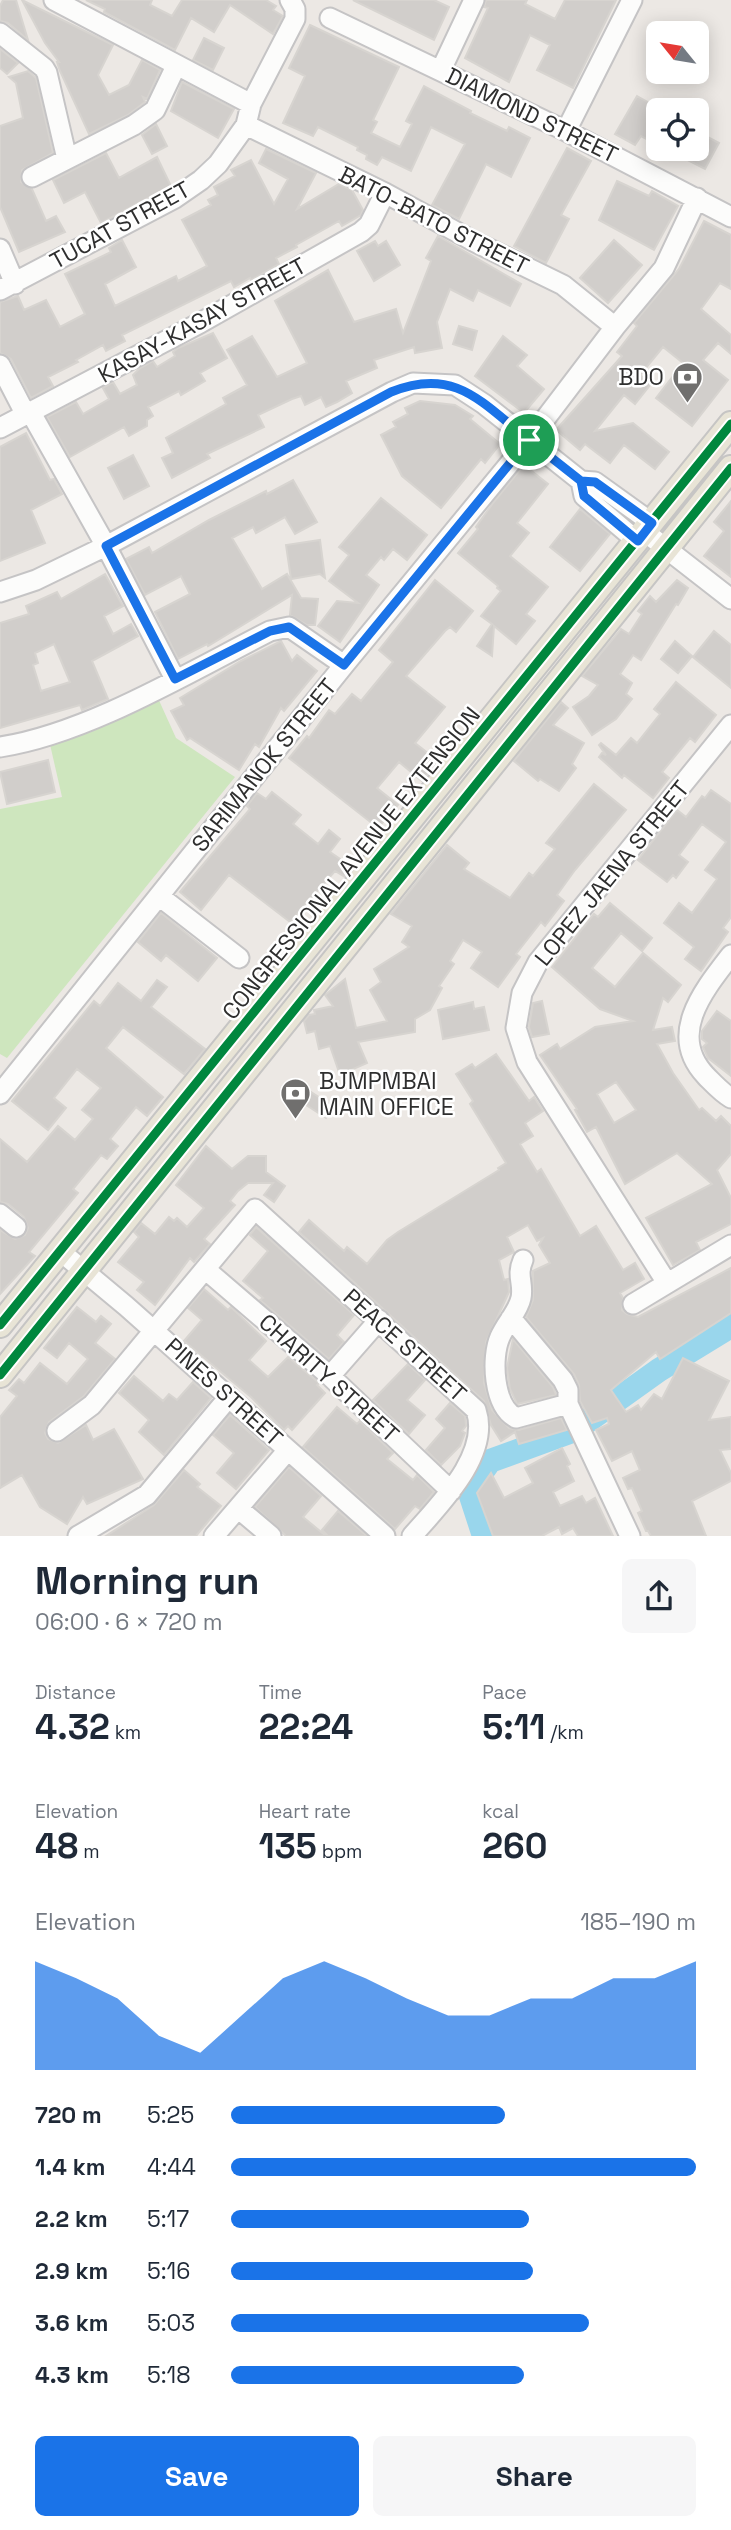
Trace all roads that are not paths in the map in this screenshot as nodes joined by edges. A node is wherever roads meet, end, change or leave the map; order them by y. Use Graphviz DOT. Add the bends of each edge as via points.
graph roads {
  1 [pos="54,0"];
  2 [pos="290,0"];
  3 [pos="474,0"];
  4 [pos="632,0"];
  5 [pos="330,18"];
  6 [pos="0,33"];
  7 [pos="176,66"];
  8 [pos="441,70"];
  9 [pos="251,104"];
  10 [pos="246,125"];
  11 [pos="566,131"];
  12 [pos="67,159"];
  13 [pos="32,177"];
  14 [pos="385,193"];
  15 [pos="697,198"];
  16 [pos="731,217"];
  17 [pos="0,249"];
  18 [pos="7,287"];
  19 [pos="615,327"];
  20 [pos="0,365"];
  21 [pos="29,414"];
  22 [pos="731,424"];
  23 [pos="0,428"];
  24 [pos="529,440"];
  25 [pos="731,468"];
  26 [pos="645,532"];
  27 [pos="106,546"];
  28 [pos="667,548"];
  29 [pos="0,592"];
  30 [pos="731,599"];
  31 [pos="344,665"];
  32 [pos="175,679"];
  33 [pos="731,725"];
  34 [pos="0,747"];
  35 [pos="451,770"];
  36 [pos="474,788"];
  37 [pos="159,896"];
  38 [pos="731,955"];
  39 [pos="239,958"];
  40 [pos="0,1094"];
  41 [pos="731,1098"];
  42 [pos="0,1214"];
  43 [pos="16,1227"];
  44 [pos="731,1245"];
  45 [pos="60,1251"];
  46 [pos="523,1260"];
  47 [pos="205,1269"];
  48 [pos="85,1271"];
  49 [pos="667,1283"];
  50 [pos="633,1304"];
  51 [pos="512,1318"];
  52 [pos="379,1320"];
  53 [pos="0,1325"];
  54 [pos="153,1329"];
  55 [pos="0,1375"];
  56 [pos="330,1376"];
  57 [pos="229,1397"];
  58 [pos="568,1404"];
  59 [pos="57,1431"];
  60 [pos="288,1450"];
  61 [pos="451,1490"];
  62 [pos="239,1509"];
  63 [pos="78,1536"];
  64 [pos="214,1536"];
  65 [pos="271,1536"];
  66 [pos="385,1536"];
  67 [pos="412,1536"];
  68 [pos="630,1536"];
  1 -- 7 [label="street"];
  2 -- 9 [label="street, TUCAT STREET" via="295,19"];
  3 -- 8 [label="street"];
  4 -- 11 [label="street"];
  5 -- 8 [label="street, DIAMOND STREET"];
  6 -- 12 [label="street" via="47,73"];
  7 -- 9 [label="street"];
  7 -- 12 [label="street" via="155,110"];
  8 -- 11 [label="street, DIAMOND STREET"];
  9 -- 10 [label="street, TUCAT STREET"];
  10 -- 14 [label="street, BATO-BATO STREET"];
  10 -- 18 [label="street, TUCAT STREET" via="218,164 176,198"];
  11 -- 15 [label="street, DIAMOND STREET"];
  12 -- 13 [label="street"];
  14 -- 19 [label="street, BATO-BATO STREET" via="563,285"];
  14 -- 21 [label="street, KASAY-KASAY STREET" via="361,232"];
  15 -- 16 [label="street, DIAMOND STREET"];
  15 -- 19 [label="street, SARIMANOK STREET" via="664,268"];
  17 -- 18 [label="street"];
  19 -- 24 [label="street, SARIMANOK STREET"];
  20 -- 21 [label="street"];
  21 -- 23 [label="street, KASAY-KASAY STREET"];
  21 -- 27 [label="street"];
  22 -- 26 [label="main road, CONGRESSIONAL AVENUE EXTENSION"];
  24 -- 26 [label="street" via="581,481 584,496"];
  24 -- 27 [label="street" via="455,385 413,383"];
  24 -- 31 [label="street, SARIMANOK STREET"];
  25 -- 28 [label="main road"];
  26 -- 28 [label="street"];
  26 -- 35 [label="main road, CONGRESSIONAL AVENUE EXTENSION"];
  27 -- 29 [label="street"];
  27 -- 32 [label="street"];
  28 -- 30 [label="street"];
  28 -- 36 [label="main road"];
  31 -- 32 [label="street" via="289,627 270,631"];
  31 -- 37 [label="street, SARIMANOK STREET"];
  32 -- 34 [label="street" via="89,721"];
  33 -- 49 [label="street, LOPEZ JAENA STREET" via="538,962 522,993 516,1028 527,1062"];
  35 -- 36 [label="main road"];
  35 -- 45 [label="main road, CONGRESSIONAL AVENUE EXTENSION"];
  36 -- 48 [label="main road"];
  37 -- 39 [label="street"];
  37 -- 40 [label="street, SARIMANOK STREET"];
  38 -- 41 [label="street" via="694,1009 688,1037 696,1064"];
  42 -- 43 [label="street"];
  44 -- 49 [label="street"];
  45 -- 48 [label="street, PINES STREET"];
  45 -- 53 [label="main road, CONGRESSIONAL AVENUE EXTENSION"];
  46 -- 51 [label="street" via="518,1272 521,1298"];
  47 -- 52 [label="street, PEACE STREET" via="255,1209"];
  47 -- 54 [label="street"];
  47 -- 56 [label="street, CHARITY STREET"];
  48 -- 54 [label="street, PINES STREET"];
  48 -- 55 [label="main road"];
  49 -- 50 [label="street"];
  51 -- 58 [label="street" via="563,1380"];
  51 -- 58 [label="street" via="499,1339 496,1374 508,1413 520,1418"];
  52 -- 56 [label="street"];
  52 -- 61 [label="street, PEACE STREET" via="476,1410 477,1443"];
  54 -- 57 [label="street, PINES STREET"];
  54 -- 59 [label="street" via="92,1405"];
  56 -- 61 [label="street, CHARITY STREET"];
  57 -- 60 [label="street, PINES STREET"];
  57 -- 63 [label="street" via="147,1495"];
  58 -- 68 [label="street"];
  60 -- 62 [label="street"];
  60 -- 66 [label="street, PINES STREET"];
  61 -- 67 [label="street, PEACE STREET"];
  62 -- 64 [label="street"];
  62 -- 65 [label="street"];
}
